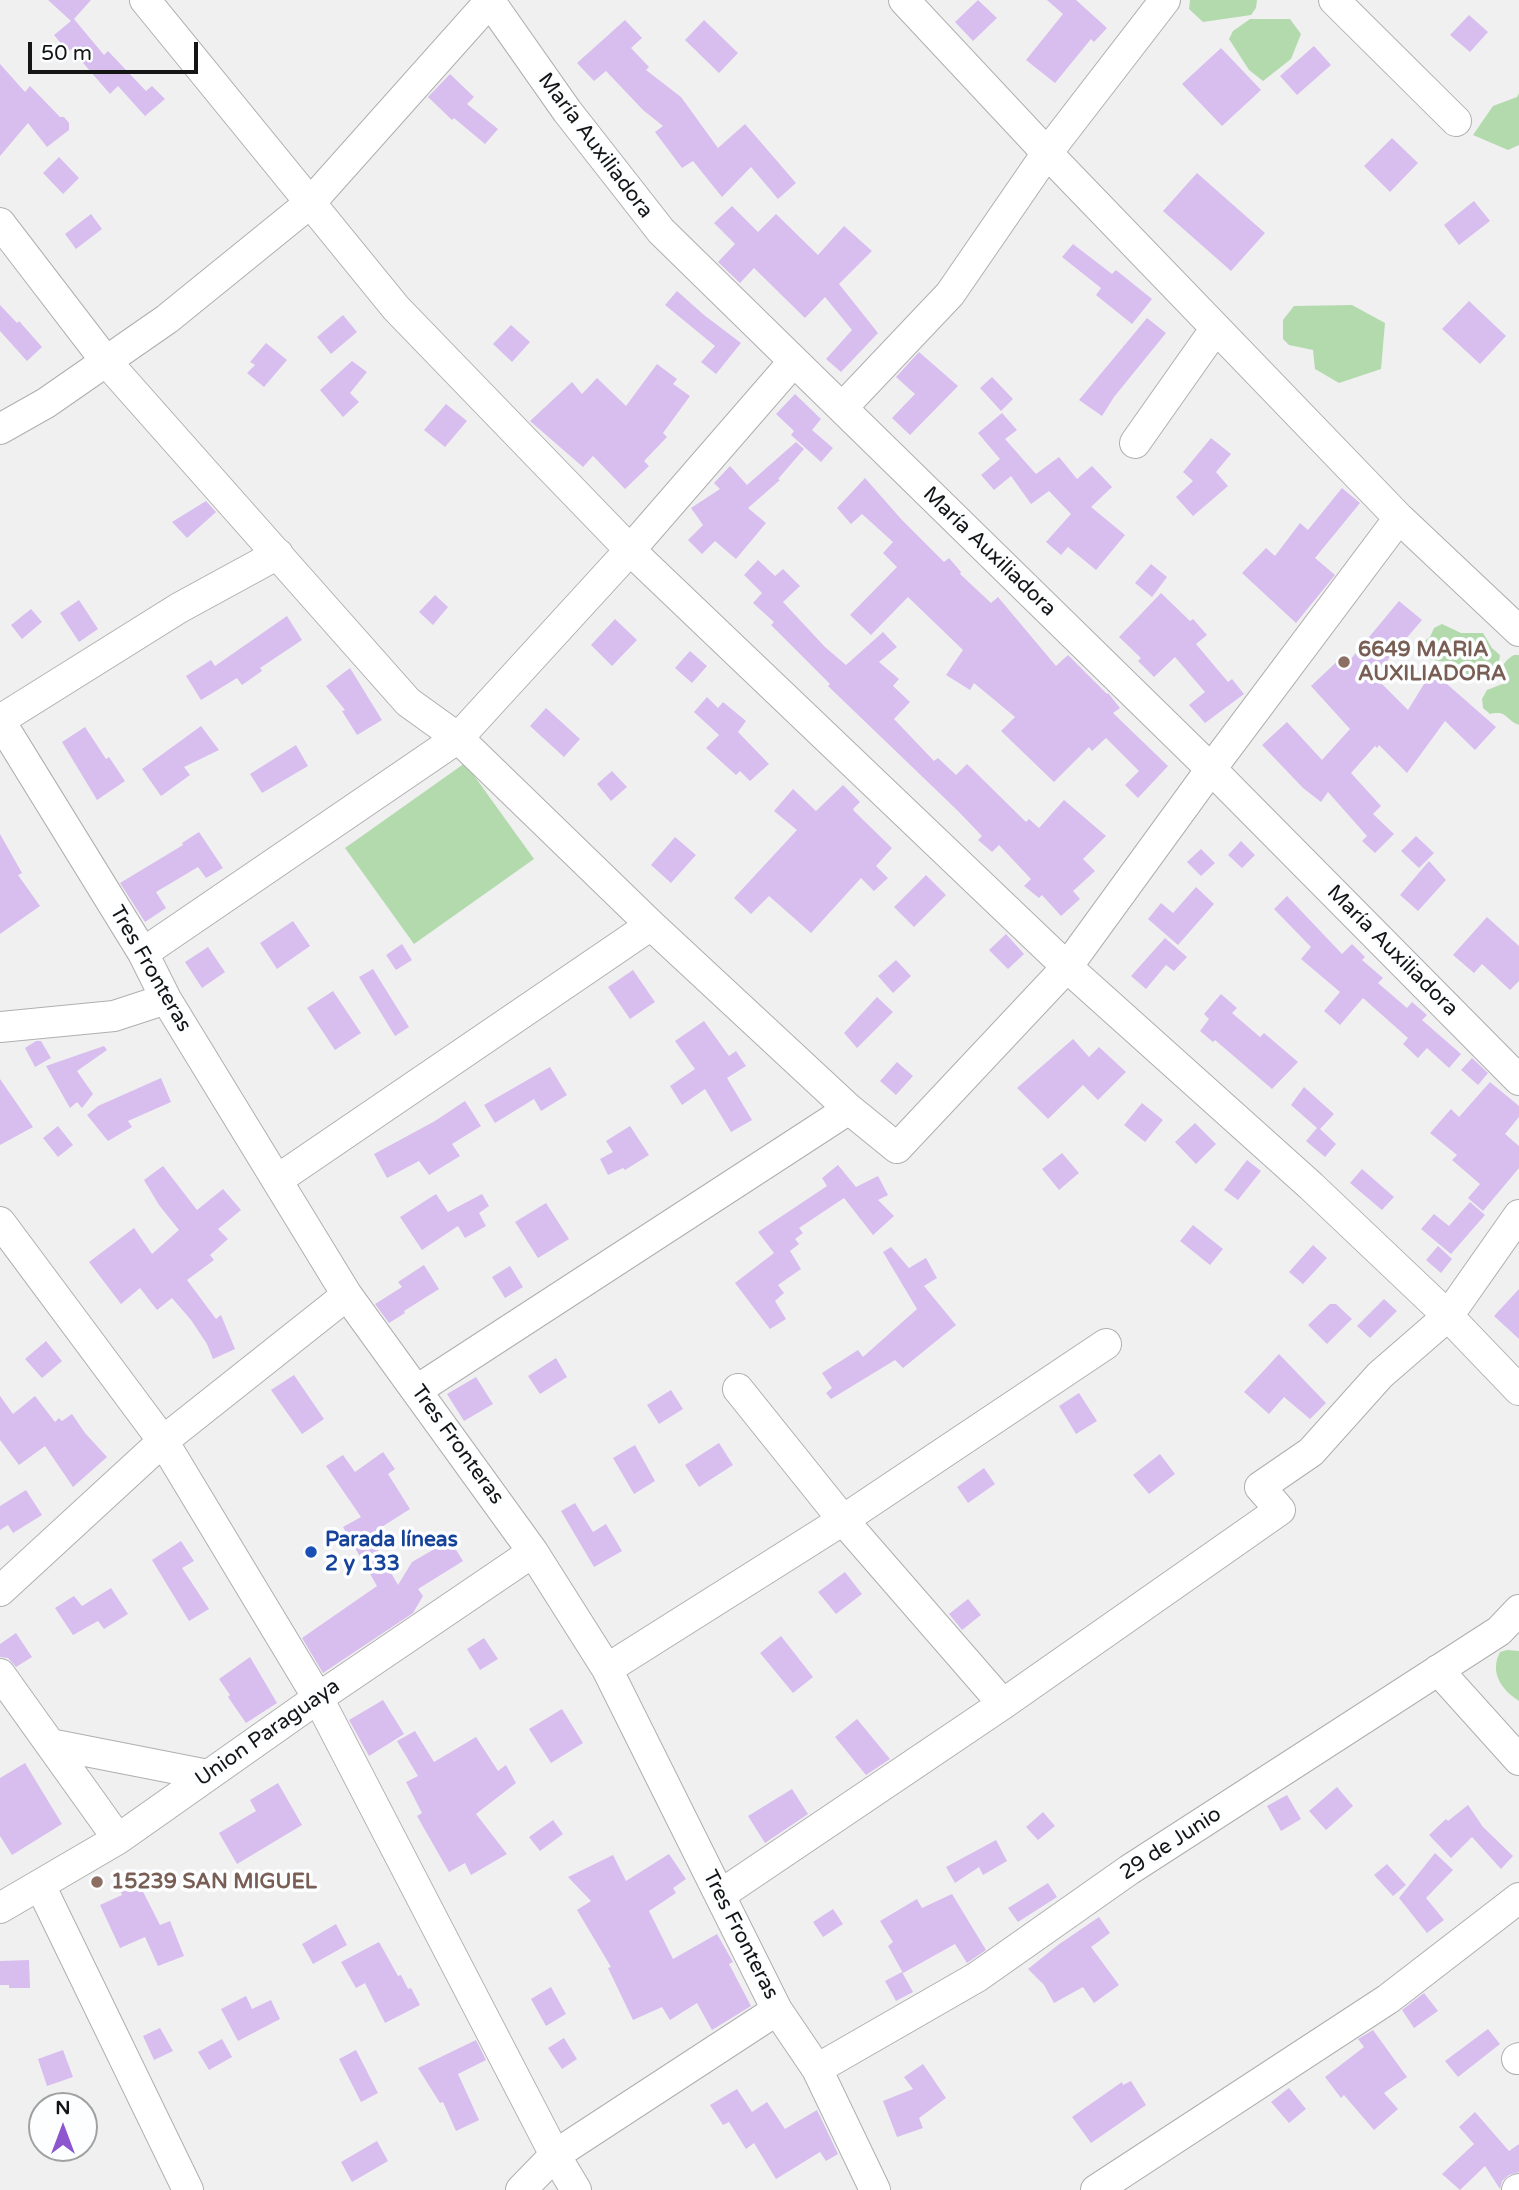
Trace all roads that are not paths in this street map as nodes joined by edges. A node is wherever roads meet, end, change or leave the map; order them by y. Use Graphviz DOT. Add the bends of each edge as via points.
graph roads {
  1 [pos="145,0"];
  2 [pos="490,0"];
  3 [pos="904,0"];
  4 [pos="1165,0"];
  5 [pos="1334,0"];
  6 [pos="1456,121"];
  7 [pos="1047,153"];
  8 [pos="310,203"];
  9 [pos="0,223"];
  10 [pos="1216,328"];
  11 [pos="105,360"];
  12 [pos="794,361"];
  13 [pos="842,408"];
  14 [pos="0,429"];
  15 [pos="1135,443"];
  16 [pos="1399,518"];
  17 [pos="630,550"];
  18 [pos="278,554"];
  19 [pos="1519,631"];
  20 [pos="0,721"];
  21 [pos="458,737"];
  22 [pos="1211,769"];
  23 [pos="651,925"];
  24 [pos="143,953"];
  25 [pos="1067,967"];
  26 [pos="166,999"];
  27 [pos="0,1027"];
  28 [pos="1519,1080"];
  29 [pos="849,1109"];
  30 [pos="277,1180"];
  31 [pos="1519,1215"];
  32 [pos="0,1222"];
  33 [pos="348,1295"];
  34 [pos="1448,1316"];
  35 [pos="1105,1345"];
  36 [pos="417,1390"];
  37 [pos="738,1390"];
  38 [pos="1519,1390"];
  39 [pos="163,1441"];
  40 [pos="843,1520"];
  41 [pos="533,1552"];
  42 [pos="0,1591"];
  43 [pos="1519,1610"];
  44 [pos="607,1669"];
  45 [pos="1437,1670"];
  46 [pos="0,1674"];
  47 [pos="318,1698"];
  48 [pos="1003,1704"];
  49 [pos="50,1744"];
  50 [pos="1519,1760"];
  51 [pos="208,1775"];
  52 [pos="118,1839"];
  53 [pos="40,1885"];
  54 [pos="720,1895"];
  55 [pos="1519,1898"];
  56 [pos="0,1908"];
  57 [pos="777,2010"];
  58 [pos="817,2069"];
  59 [pos="555,2155"];
  60 [pos="188,2190"];
  61 [pos="521,2190"];
  62 [pos="576,2190"];
  63 [pos="875,2190"];
  64 [pos="1096,2190"];
  1 -- 8 [label="street"];
  2 -- 8 [label="street"];
  2 -- 12 [label="street, María Auxiliadora" via="567,111 661,231"];
  3 -- 7 [label="street"];
  4 -- 7 [label="street"];
  5 -- 6 [label="street"];
  7 -- 10 [label="street"];
  7 -- 13 [label="street" via="950,294"];
  8 -- 11 [label="street" via="167,319"];
  8 -- 17 [label="street" via="396,308"];
  9 -- 11 [label="street"];
  10 -- 15 [label="street"];
  10 -- 16 [label="street"];
  11 -- 14 [label="street" via="46,403"];
  11 -- 18 [label="street"];
  12 -- 13 [label="street, María Auxiliadora"];
  12 -- 17 [label="street"];
  13 -- 22 [label="street, María Auxiliadora"];
  16 -- 19 [label="street"];
  16 -- 22 [label="street"];
  17 -- 21 [label="street"];
  17 -- 25 [label="street"];
  18 -- 20 [label="street" via="179,608"];
  18 -- 21 [label="street" via="408,702"];
  20 -- 24 [label="street, Tres Fronteras"];
  21 -- 23 [label="street"];
  21 -- 24 [label="street"];
  22 -- 25 [label="street"];
  22 -- 28 [label="street, María Auxiliadora"];
  23 -- 29 [label="street"];
  23 -- 30 [label="street"];
  24 -- 26 [label="street, Tres Fronteras"];
  25 -- 29 [label="street" via="897,1148"];
  25 -- 34 [label="street" via="1311,1185"];
  26 -- 27 [label="street" via="114,1016"];
  26 -- 30 [label="street, Tres Fronteras"];
  29 -- 36 [label="street"];
  30 -- 33 [label="street, Tres Fronteras"];
  31 -- 34 [label="street"];
  32 -- 39 [label="street"];
  33 -- 36 [label="street, Tres Fronteras"];
  33 -- 39 [label="street"];
  34 -- 38 [label="street"];
  34 -- 48 [label="street" via="1380,1375 1311,1452 1260,1487 1280,1510"];
  35 -- 40 [label="street"];
  36 -- 41 [label="street, Tres Fronteras"];
  37 -- 40 [label="street"];
  39 -- 42 [label="street"];
  39 -- 47 [label="street"];
  40 -- 44 [label="street"];
  40 -- 48 [label="street"];
  41 -- 44 [label="street, Tres Fronteras"];
  41 -- 47 [label="street, Union Paraguaya"];
  43 -- 45 [label="street, 29 de Junio" via="1499,1631"];
  44 -- 54 [label="street, Tres Fronteras"];
  45 -- 50 [label="street"];
  45 -- 58 [label="street, 29 de Junio" via="1129,1870 977,1977"];
  46 -- 49 [label="street"];
  47 -- 51 [label="street, Union Paraguaya"];
  47 -- 59 [label="street"];
  48 -- 54 [label="street"];
  49 -- 51 [label="street"];
  49 -- 52 [label="street"];
  51 -- 52 [label="street, Union Paraguaya"];
  52 -- 53 [label="street, Union Paraguaya"];
  53 -- 56 [label="street, Union Paraguaya"];
  53 -- 60 [label="street"];
  54 -- 57 [label="street, Tres Fronteras"];
  55 -- 64 [label="street" via="1388,1999"];
  57 -- 58 [label="street, Tres Fronteras"];
  57 -- 59 [label="street"];
  58 -- 63 [label="street, Tres Fronteras"];
  59 -- 61 [label="street"];
  59 -- 62 [label="street"];
}
